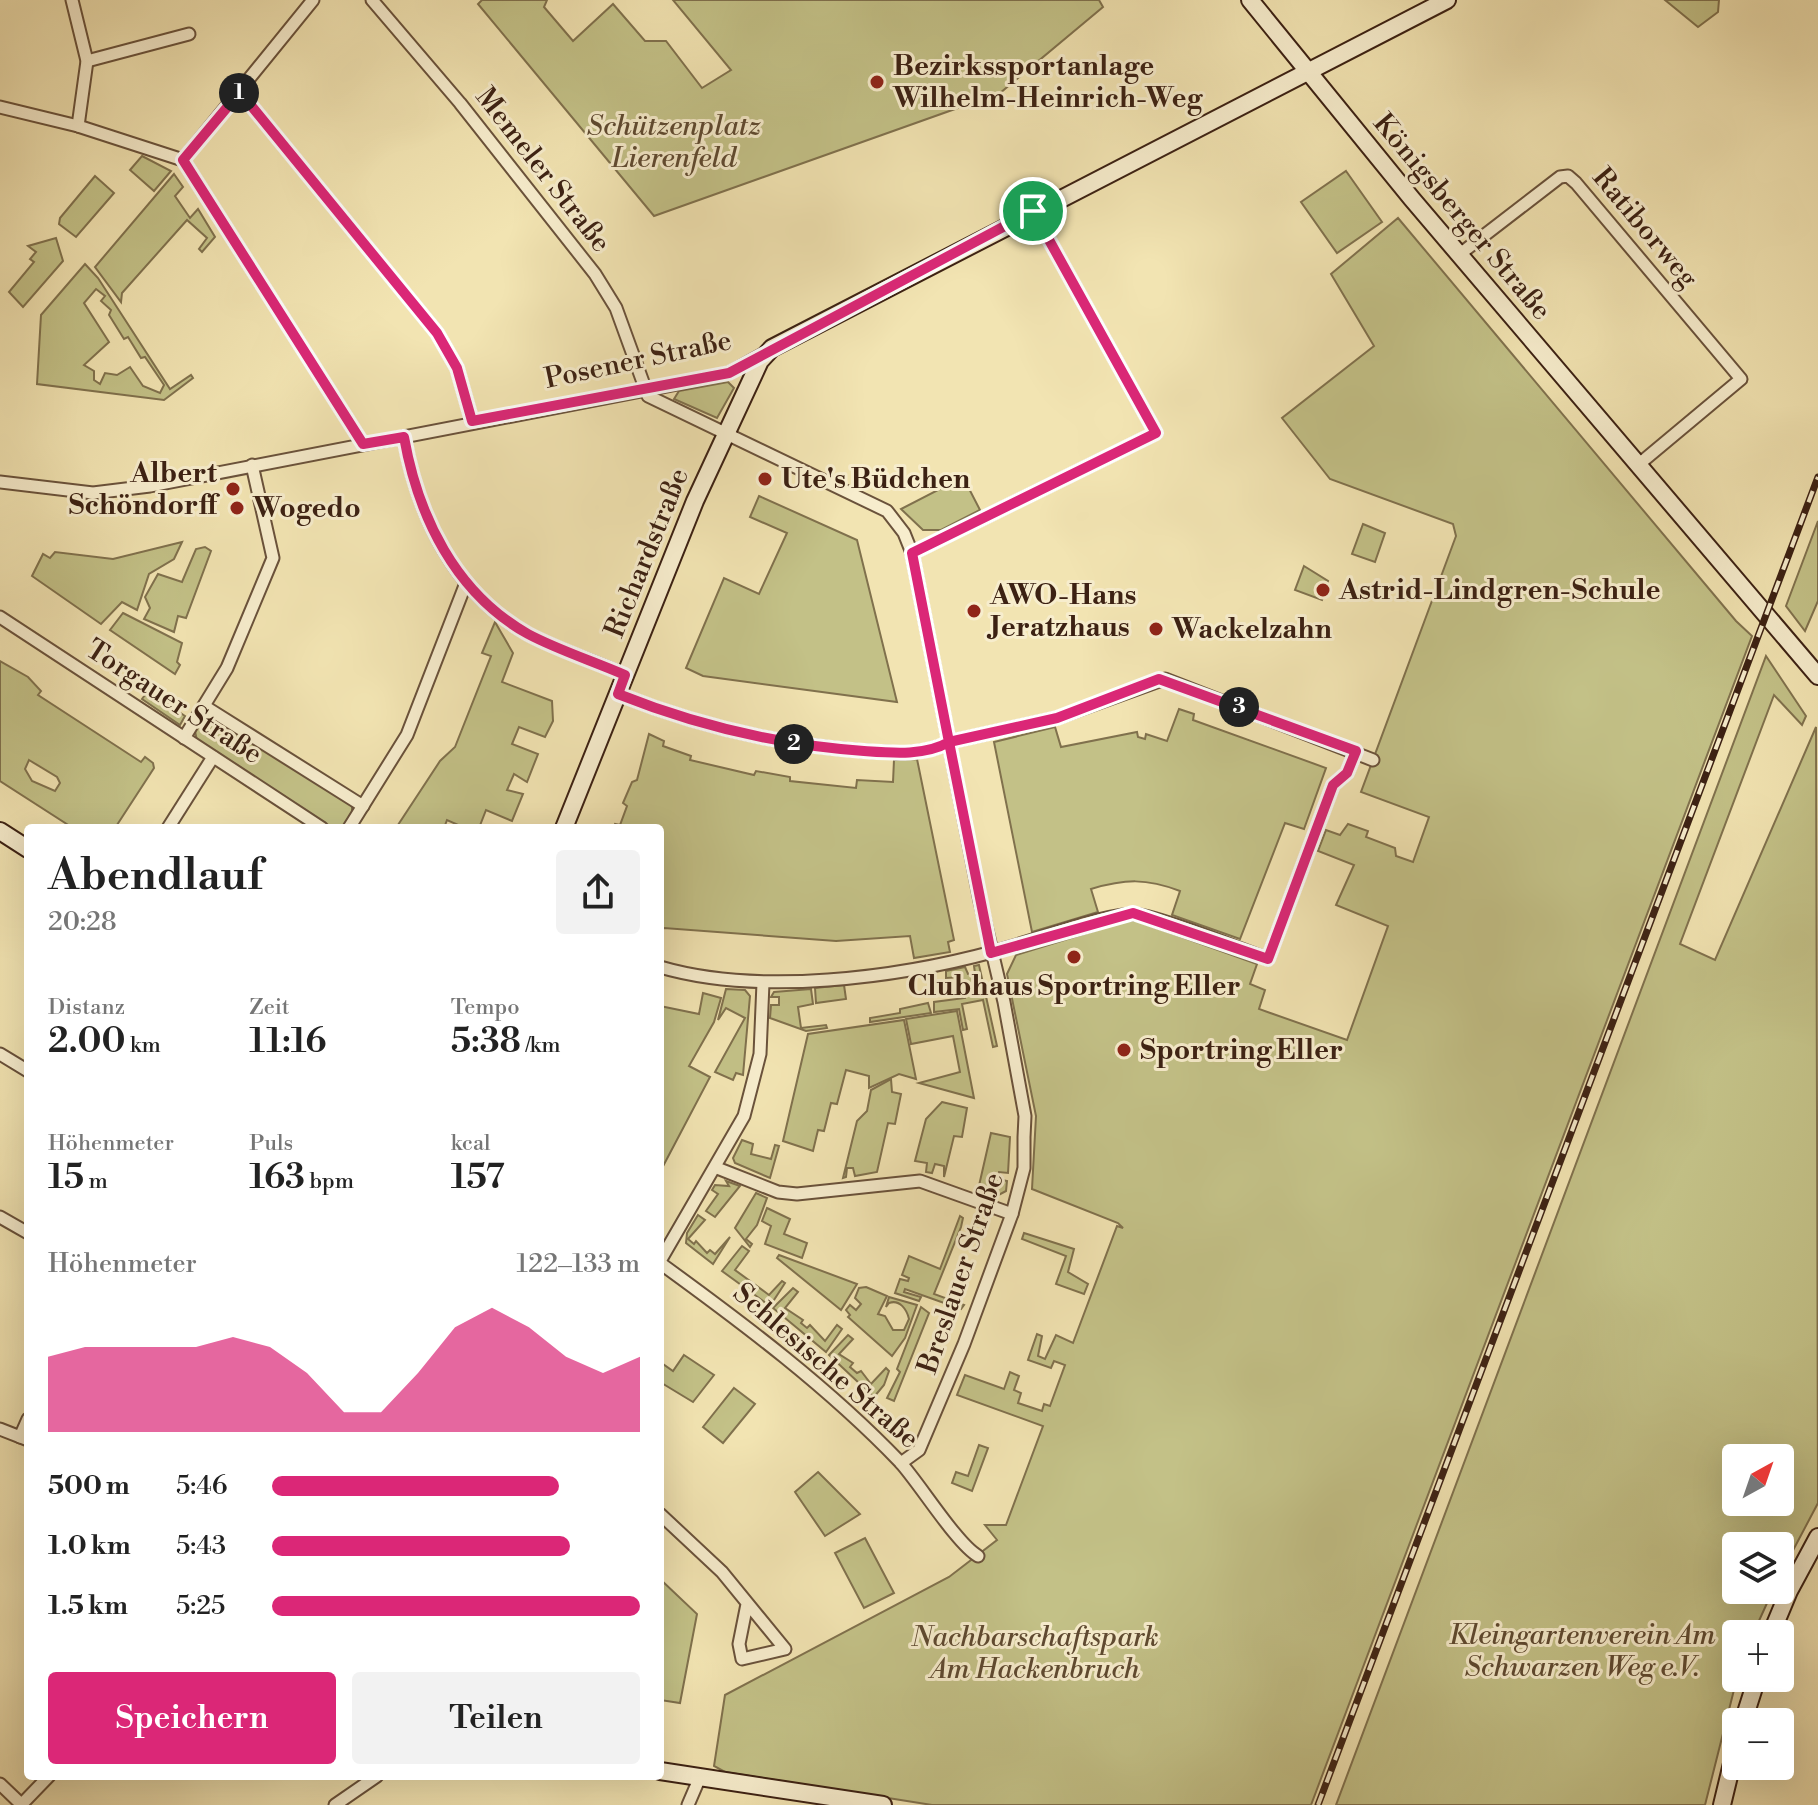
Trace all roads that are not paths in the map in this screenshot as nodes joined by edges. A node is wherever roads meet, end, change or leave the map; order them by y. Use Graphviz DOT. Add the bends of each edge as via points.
graph roads {
  1 [pos="72,0"];
  2 [pos="313,0"];
  3 [pos="372,0"];
  4 [pos="1250,0"];
  5 [pos="1447,0"];
  6 [pos="189,34"];
  7 [pos="87,61"];
  8 [pos="1308,70"];
  9 [pos="240,92"];
  10 [pos="0,107"];
  11 [pos="78,126"];
  12 [pos="183,160"];
  13 [pos="1033,211"];
  14 [pos="1460,254"];
  15 [pos="772,348"];
  16 [pos="643,390"];
  17 [pos="472,421"];
  18 [pos="725,433"];
  19 [pos="404,437"];
  20 [pos="363,444"];
  21 [pos="252,465"];
  22 [pos="1638,465"];
  23 [pos="0,482"];
  24 [pos="912,553"];
  25 [pos="466,583"];
  26 [pos="0,617"];
  27 [pos="625,675"];
  28 [pos="1818,676"];
  29 [pos="618,694"];
  30 [pos="204,706"];
  31 [pos="184,738"];
  32 [pos="949,742"];
  33 [pos="1356,751"];
  34 [pos="213,757"];
  35 [pos="1373,760"];
  36 [pos="363,806"];
  37 [pos="171,824"];
  38 [pos="316,824"];
  39 [pos="352,824"];
  40 [pos="566,824"];
  41 [pos="0,831"];
  42 [pos="24,846"];
  43 [pos="991,953"];
  44 [pos="664,968"];
  45 [pos="763,983"];
  46 [pos="0,1054"];
  47 [pos="24,1069"];
  48 [pos="717,1168"];
  49 [pos="1012,1214"];
  50 [pos="0,1217"];
  51 [pos="24,1231"];
  52 [pos="664,1254"];
  53 [pos="664,1265"];
  54 [pos="0,1429"];
  55 [pos="24,1439"];
  56 [pos="901,1463"];
  57 [pos="664,1517"];
  58 [pos="1818,1538"];
  59 [pos="978,1556"];
  60 [pos="747,1604"];
  61 [pos="1778,1620"];
  62 [pos="664,1772"];
  63 [pos="700,1777"];
  64 [pos="45,1780"];
  65 [pos="371,1780"];
  66 [pos="1728,1780"];
  67 [pos="0,1784"];
  68 [pos="22,1805"];
  69 [pos="335,1805"];
  70 [pos="688,1805"];
  71 [pos="883,1805"];
  72 [pos="1722,1805"];
  1 -- 7 [label="street"];
  2 -- 9 [label="street"];
  3 -- 16 [label="street, Memeler Straße" via="595,274 616,308"];
  4 -- 8 [label="street, Königsberger Straße"];
  5 -- 8 [label="street, Posener Straße"];
  6 -- 7 [label="street"];
  7 -- 11 [label="street"];
  8 -- 13 [label="street, Posener Straße"];
  8 -- 14 [label="street, Königsberger Straße"];
  9 -- 12 [label="street"];
  9 -- 17 [label="street" via="437,333 457,368"];
  10 -- 11 [label="street"];
  11 -- 12 [label="street"];
  12 -- 20 [label="street"];
  13 -- 15 [label="street, Posener Straße"];
  13 -- 24 [label="street" via="1156,433"];
  14 -- 22 [label="street, Königsberger Straße"];
  14 -- 22 [label="street, Ratiborweg" via="1568,176 1741,379"];
  15 -- 16 [label="street, Posener Straße" via="729,373"];
  15 -- 18 [label="street, Richardstraße" via="760,361"];
  16 -- 17 [label="street, Posener Straße"];
  16 -- 18 [label="street, Breslauer Straße"];
  17 -- 19 [label="street, Posener Straße"];
  18 -- 24 [label="street, Breslauer Straße" via="887,511"];
  18 -- 27 [label="street, Richardstraße"];
  19 -- 20 [label="street, Posener Straße"];
  19 -- 25 [label="street" via="420,507"];
  20 -- 21 [label="street, Posener Straße"];
  21 -- 23 [label="street, Posener Straße" via="93,493"];
  21 -- 30 [label="street" via="273,558 227,668"];
  22 -- 28 [label="street, Königsberger Straße"];
  24 -- 32 [label="street, Breslauer Straße"];
  25 -- 27 [label="street" via="529,634"];
  25 -- 36 [label="street" via="407,735"];
  26 -- 31 [label="street, Torgauer Straße"];
  27 -- 29 [label="street, Richardstraße"];
  29 -- 32 [label="street" via="680,718 778,742 892,753 936,749"];
  29 -- 40 [label="street, Richardstraße"];
  30 -- 31 [label="street"];
  30 -- 36 [label="street, Torgauer Straße"];
  31 -- 34 [label="street, Torgauer Straße"];
  32 -- 33 [label="street" via="1057,718 1159,679"];
  32 -- 43 [label="street, Breslauer Straße"];
  33 -- 35 [label="street"];
  33 -- 43 [label="street" via="1347,773 1333,785 1268,959 1133,913"];
  34 -- 37 [label="street"];
  34 -- 38 [label="street, Torgauer Straße"];
  36 -- 39 [label="street"];
  41 -- 42 [label="street"];
  43 -- 45 [label="street" via="909,968"];
  43 -- 49 [label="street, Breslauer Straße" via="1025,1116 1024,1168"];
  44 -- 45 [label="street"];
  45 -- 48 [label="street" via="760,1054 752,1091"];
  46 -- 47 [label="street"];
  48 -- 49 [label="street" via="797,1194 920,1181"];
  48 -- 52 [label="street"];
  49 -- 56 [label="street, Breslauer Straße" via="919,1450"];
  50 -- 51 [label="street"];
  53 -- 56 [label="street, Schlesische Straße" via="767,1343"];
  54 -- 55 [label="street"];
  56 -- 59 [label="street, Schlesische Straße"];
  57 -- 60 [label="street"];
  58 -- 61 [label="street"];
  60 -- 60 [label="street" via="739,1644 742,1659 785,1649"];
  62 -- 63 [label="street"];
  63 -- 70 [label="street"];
  63 -- 71 [label="street"];
  64 -- 68 [label="street"];
  65 -- 69 [label="street"];
  66 -- 72 [label="street"];
  67 -- 68 [label="street"];
}
